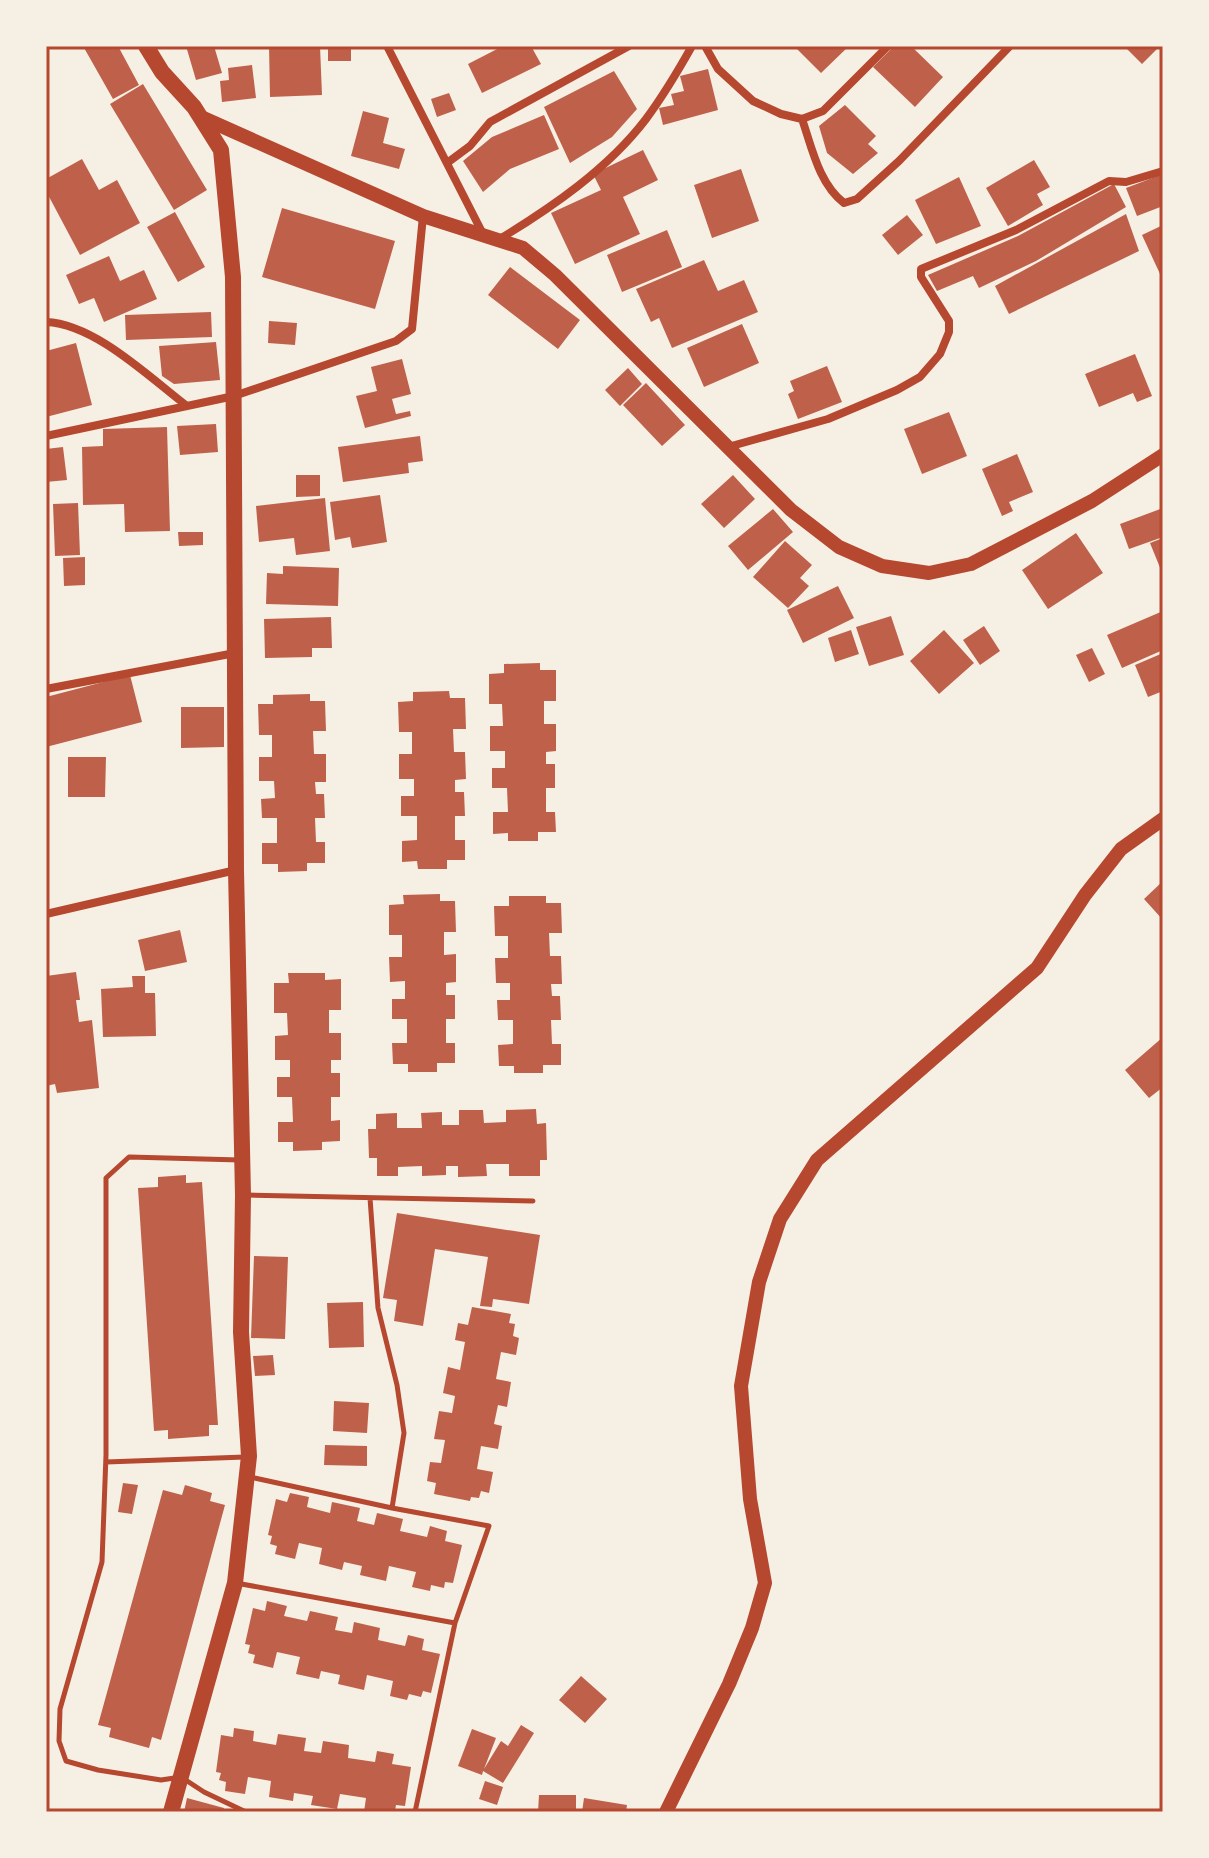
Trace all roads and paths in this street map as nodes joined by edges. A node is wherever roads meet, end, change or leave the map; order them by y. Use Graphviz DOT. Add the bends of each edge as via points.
graph roads {
  1 [pos="146,46"];
  2 [pos="387,46"];
  3 [pos="629,46"];
  4 [pos="692,46"];
  5 [pos="705,46"];
  6 [pos="888,46"];
  7 [pos="1010,46"];
  8 [pos="201,117"];
  9 [pos="802,119"];
  10 [pos="447,163"];
  11 [pos="1163,171"];
  12 [pos="423,216"];
  13 [pos="491,238"];
  14 [pos="46,322"];
  15 [pos="234,396"];
  16 [pos="187,406"];
  17 [pos="46,436"];
  18 [pos="728,447"];
  19 [pos="1163,455"];
  20 [pos="235,653"];
  21 [pos="46,689"];
  22 [pos="1163,819"];
  23 [pos="236,870"];
  24 [pos="46,914"];
  25 [pos="241,1160"];
  26 [pos="243,1195"];
  27 [pos="370,1198"];
  28 [pos="533,1201"];
  29 [pos="249,1456"];
  30 [pos="106,1462"];
  31 [pos="247,1476"];
  32 [pos="392,1508"];
  33 [pos="235,1583"];
  34 [pos="455,1623"];
  35 [pos="181,1777"];
  36 [pos="171,1812"];
  37 [pos="246,1812"];
  38 [pos="415,1812"];
  39 [pos="666,1812"];
  1 -- 8 [label="main road"];
  2 -- 10 [label="street"];
  3 -- 10 [label="street" via="490,122"];
  4 -- 13 [label="street" via="645,121 610,158 543,212"];
  5 -- 9 [label="street" via="718,69 753,101"];
  6 -- 9 [label="street" via="823,111"];
  7 -- 9 [label="street" via="857,199 844,203 831,194"];
  8 -- 12 [label="street"];
  8 -- 15 [label="main road" via="221,150 233,277"];
  10 -- 13 [label="street"];
  11 -- 18 [label="street" via="1126,182 1109,181 1016,230 921,269 949,321 949,332 940,354 920,377 828,419"];
  12 -- 13 [label="street"];
  12 -- 15 [label="street" via="412,329 396,341"];
  13 -- 18 [label="street" via="523,248 555,275"];
  14 -- 16 [label="street" via="90,334"];
  15 -- 16 [label="street"];
  15 -- 20 [label="main road"];
  16 -- 17 [label="street"];
  18 -- 19 [label="street" via="791,510 839,547 882,566 929,573 971,564 1092,501"];
  20 -- 21 [label="street"];
  20 -- 23 [label="main road"];
  22 -- 39 [label="street" via="1121,849 1037,968 817,1160 780,1219 759,1282 741,1386 750,1499 765,1583 729,1684"];
  23 -- 24 [label="street"];
  23 -- 25 [label="main road"];
  25 -- 26 [label="main road"];
  25 -- 30 [label="lane" via="129,1157 106,1178"];
  26 -- 27 [label="lane"];
  26 -- 29 [label="main road" via="241,1332"];
  27 -- 28 [label="lane"];
  27 -- 32 [label="lane" via="378,1308 404,1433"];
  29 -- 30 [label="lane"];
  29 -- 31 [label="main road"];
  30 -- 35 [label="lane" via="102,1562 60,1709 59,1741 66,1761 161,1780"];
  31 -- 32 [label="lane"];
  31 -- 33 [label="main road"];
  32 -- 34 [label="lane" via="489,1526"];
  33 -- 34 [label="lane"];
  33 -- 35 [label="main road"];
  34 -- 38 [label="lane"];
  35 -- 36 [label="main road"];
  35 -- 37 [label="lane"];
}
